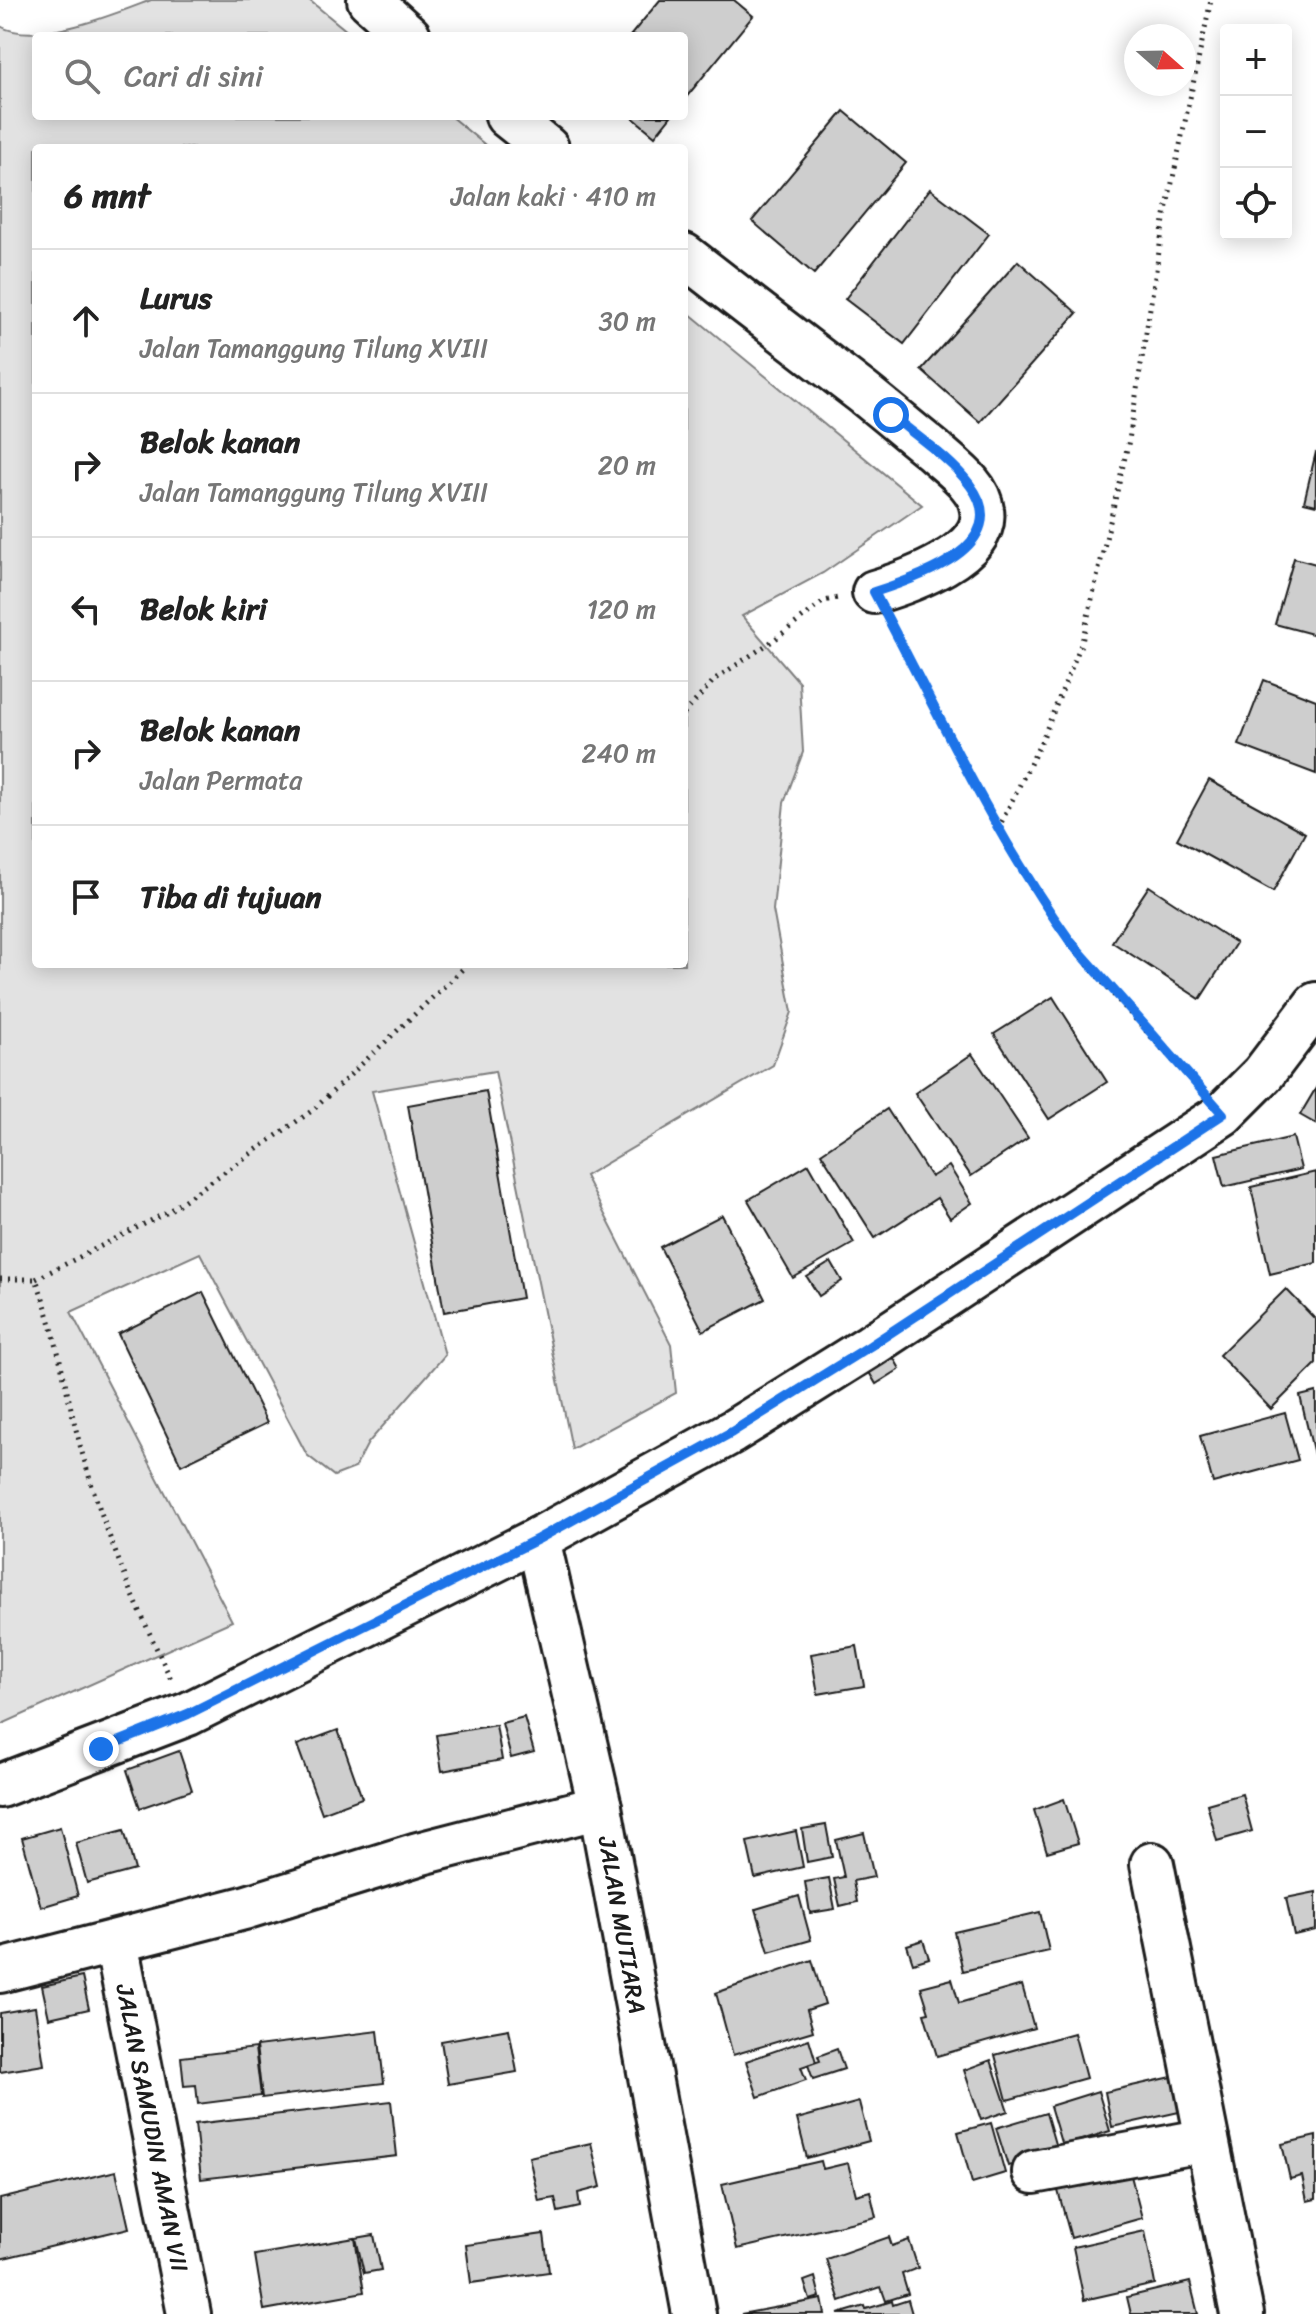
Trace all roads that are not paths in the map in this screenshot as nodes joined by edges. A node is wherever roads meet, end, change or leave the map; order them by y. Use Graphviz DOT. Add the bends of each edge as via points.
graph roads {
  1 [pos="369,0"];
  2 [pos="405,32"];
  3 [pos="512,120"];
  4 [pos="542,144"];
  5 [pos="688,258"];
  6 [pos="874,592"];
  7 [pos="1316,1004"];
  8 [pos="538,1539"];
  9 [pos="0,1786"];
  10 [pos="600,1807"];
  11 [pos="1152,1864"];
  12 [pos="116,1942"];
  13 [pos="0,1971"];
  14 [pos="1207,2140"];
  15 [pos="1034,2172"];
  16 [pos="189,2314"];
  17 [pos="694,2314"];
  18 [pos="1242,2314"];
  1 -- 2 [label="street"];
  3 -- 4 [label="street"];
  5 -- 6 [label="street" via="891,415 962,476 979,499 983,511 976,539 961,552"];
  7 -- 8 [label="street" via="1263,1074 1223,1114 745,1424"];
  8 -- 9 [label="street" via="188,1714"];
  8 -- 10 [label="street, JALAN MUTIARA"];
  10 -- 12 [label="street"];
  10 -- 17 [label="street, JALAN MUTIARA"];
  11 -- 14 [label="street"];
  12 -- 13 [label="street"];
  12 -- 16 [label="street, JALAN SAMUDIN AMAN VII"];
  14 -- 15 [label="street"];
  14 -- 18 [label="street"];
}
